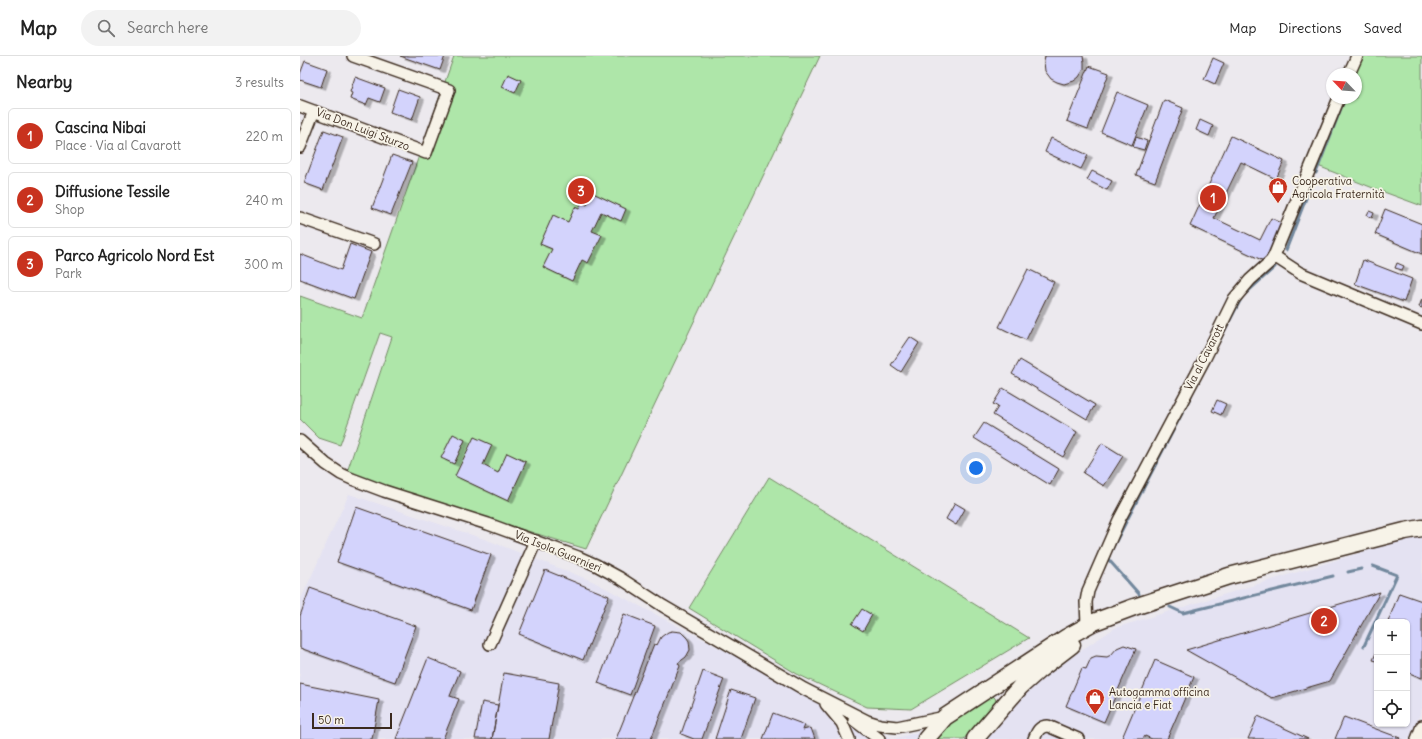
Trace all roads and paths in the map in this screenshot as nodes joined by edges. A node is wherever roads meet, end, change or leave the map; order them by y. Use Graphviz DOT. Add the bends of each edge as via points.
graph roads {
  1 [pos="353,56"];
  2 [pos="1357,56"];
  3 [pos="1352,68"];
  4 [pos="1337,104"];
  5 [pos="300,106"];
  6 [pos="314,110"];
  7 [pos="300,147"];
  8 [pos="300,218"];
  9 [pos="374,244"];
  10 [pos="1274,256"];
  11 [pos="1422,324"];
  12 [pos="300,441"];
  13 [pos="1422,528"];
  14 [pos="1405,531"];
  15 [pos="1422,532"];
  16 [pos="536,541"];
  17 [pos="1134,607"];
  18 [pos="1087,625"];
  19 [pos="490,644"];
  20 [pos="804,689"];
  21 [pos="833,704"];
  22 [pos="945,717"];
  23 [pos="1422,726"];
  24 [pos="849,739"];
  25 [pos="879,739"];
  26 [pos="926,739"];
  27 [pos="975,739"];
  28 [pos="1034,739"];
  29 [pos="1078,739"];
  30 [pos="1417,739"];
  1 -- 6 [label="street, Via Don Luigi Sturzo" via="449,90 426,153"];
  2 -- 3 [label="street"];
  4 -- 10 [label="street, Via al Cavarott"];
  5 -- 6 [label="street, Via Don Luigi Sturzo"];
  6 -- 7 [label="street"];
  8 -- 9 [label="street"];
  10 -- 11 [label="street" via="1300,274"];
  10 -- 18 [label="street, Via al Cavarott" via="1234,299 1118,520 1088,591"];
  12 -- 16 [label="street, Via Isola Guarnieri" via="326,464 352,479"];
  13 -- 14 [label="main road"];
  14 -- 15 [label="main road"];
  14 -- 17 [label="main road" via="1229,576"];
  16 -- 19 [label="street"];
  16 -- 20 [label="street, Via Isola Guarnieri" via="612,573"];
  17 -- 18 [label="main road"];
  17 -- 27 [label="main road" via="1089,633 1038,671 1011,696"];
  18 -- 22 [label="main road"];
  20 -- 21 [label="street, Via Isola Guarnieri"];
  20 -- 24 [label="street, Via Isola Guarnieri" via="829,706 842,723"];
  21 -- 22 [label="street, Via Isola Guarnieri" via="867,721 887,727"];
  21 -- 25 [label="street, Via Isola Guarnieri"];
  22 -- 26 [label="main road"];
  23 -- 30 [label="street"];
  28 -- 29 [label="street" via="1039,729 1045,726"];
}
